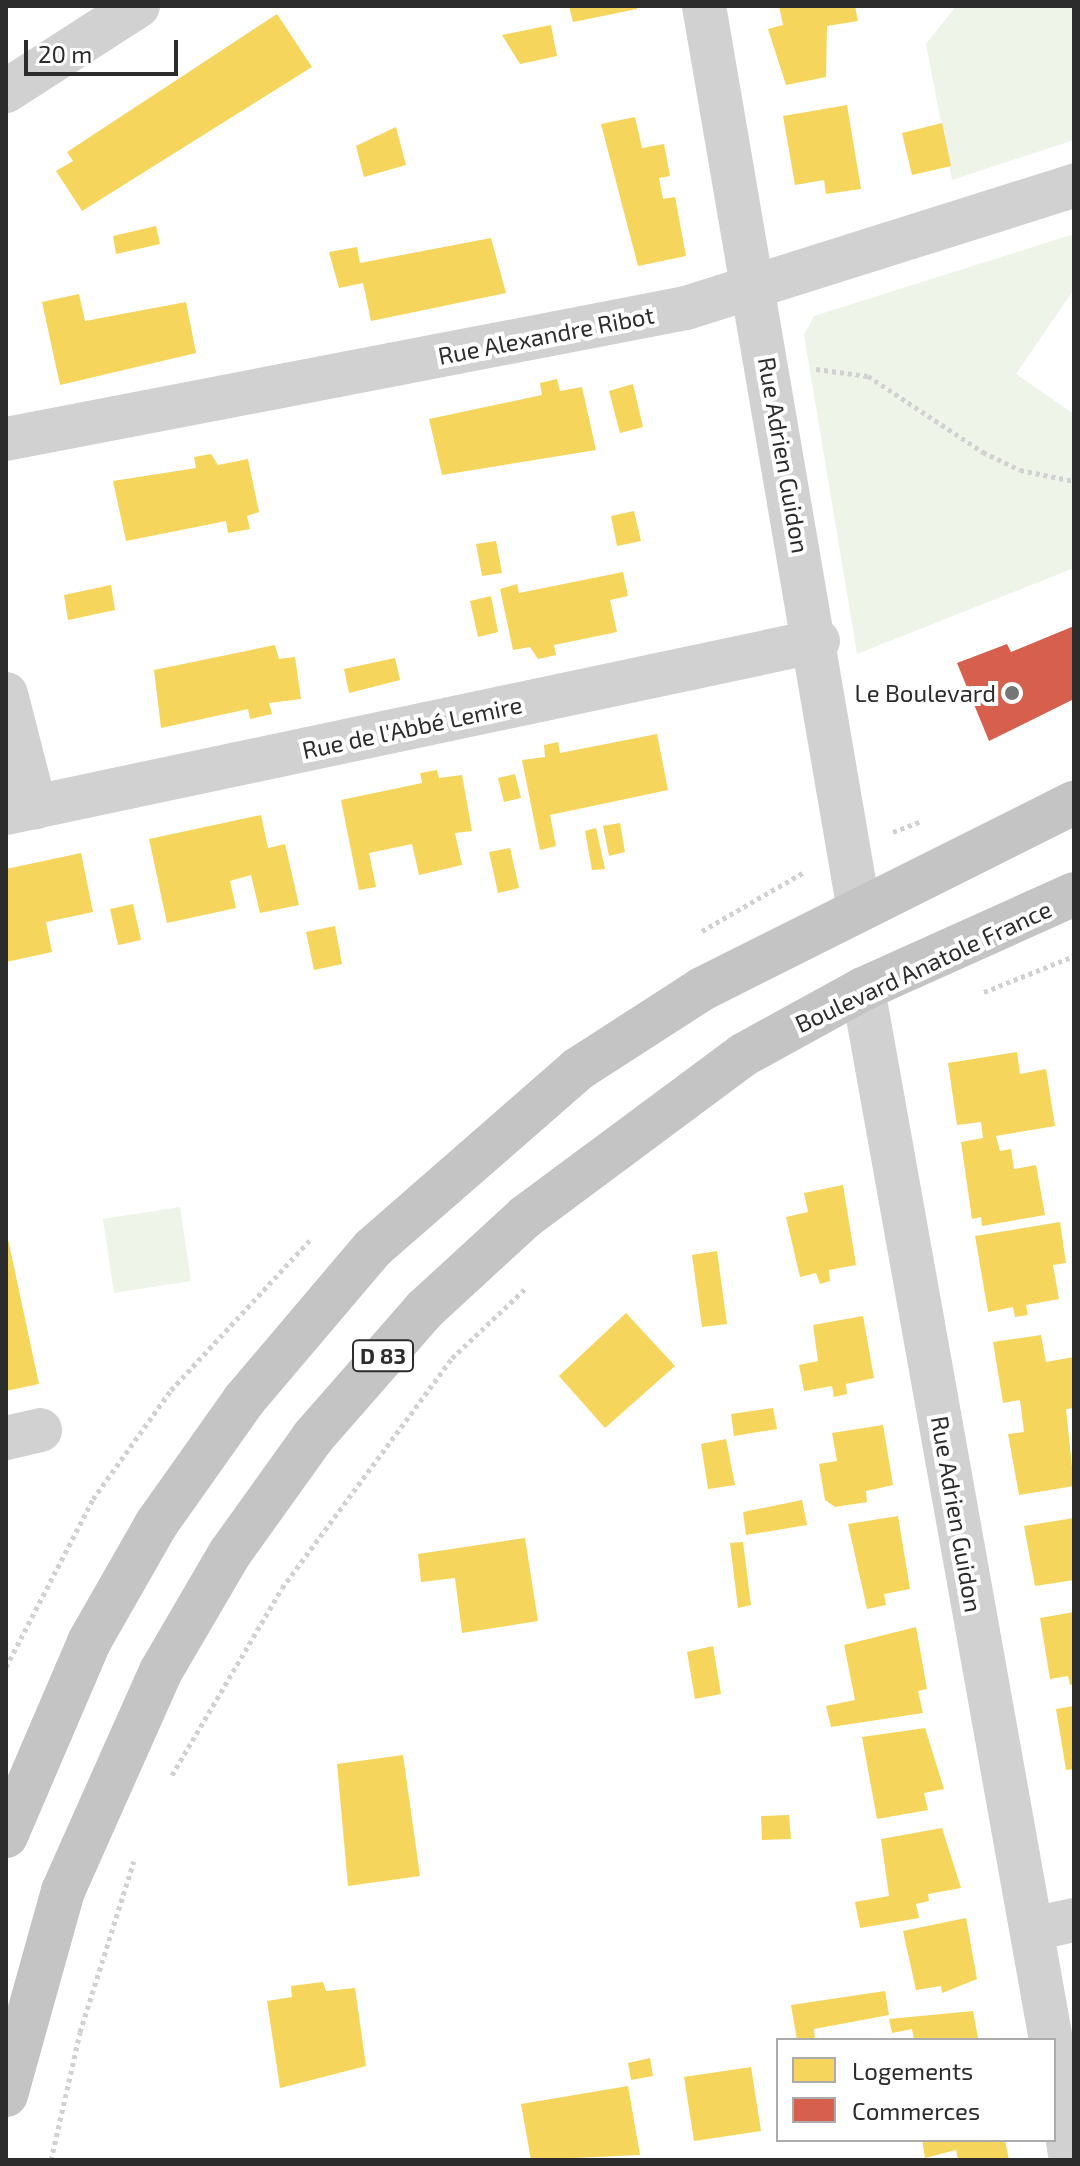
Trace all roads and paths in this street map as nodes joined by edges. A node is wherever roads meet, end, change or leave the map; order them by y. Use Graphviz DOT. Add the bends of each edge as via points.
graph roads {
  1 [pos="138,6"];
  2 [pos="704,6"];
  3 [pos="6,91"];
  4 [pos="1074,186"];
  5 [pos="753,289"];
  6 [pos="769,373"];
  7 [pos="6,439"];
  8 [pos="1074,481"];
  9 [pos="818,641"];
  10 [pos="6,694"];
  11 [pos="1074,803"];
  12 [pos="20,810"];
  13 [pos="1074,894"];
  14 [pos="858,905"];
  15 [pos="1074,956"];
  16 [pos="863,989"];
  17 [pos="972,997"];
  18 [pos="541,1274"];
  19 [pos="164,1789"];
  20 [pos="6,1836"];
  21 [pos="139,1844"];
  22 [pos="1074,1920"];
  23 [pos="1032,1929"];
  24 [pos="1051,2038"];
  25 [pos="1056,2069"];
  26 [pos="6,2095"];
  27 [pos="51,2160"];
  28 [pos="1071,2160"];
  1 -- 3 [label="street"];
  2 -- 5 [label="street, Rue Adrien Guidon"];
  4 -- 5 [label="street, Rue Alexandre Ribot"];
  5 -- 6 [label="street, Rue Adrien Guidon"];
  5 -- 7 [label="street, Rue Alexandre Ribot"];
  6 -- 8 [label="path" via="818,369 868,376 983,452 1020,470"];
  6 -- 9 [label="street, Rue Adrien Guidon"];
  9 -- 12 [label="street, Rue de l'Abbé Lemire"];
  9 -- 14 [label="street, Rue Adrien Guidon"];
  10 -- 12 [label="street"];
  11 -- 14 [label="main road"];
  13 -- 16 [label="main road, Boulevard Anatole France / D 83"];
  14 -- 20 [label="main road" via="702,989 578,1069 373,1248 244,1400 157,1523 89,1642"];
  15 -- 17 [label="path"];
  16 -- 23 [label="street, Rue Adrien Guidon"];
  16 -- 26 [label="main road, Boulevard Anatole France / D 83" via="743,1055 525,1217 425,1309 313,1437 230,1553 123,1746 63,1891"];
  18 -- 19 [label="path" via="452,1358 282,1588"];
  21 -- 27 [label="path" via="80,2032"];
  22 -- 23 [label="street"];
  23 -- 24 [label="street, Rue Adrien Guidon"];
  25 -- 28 [label="street"];
}
